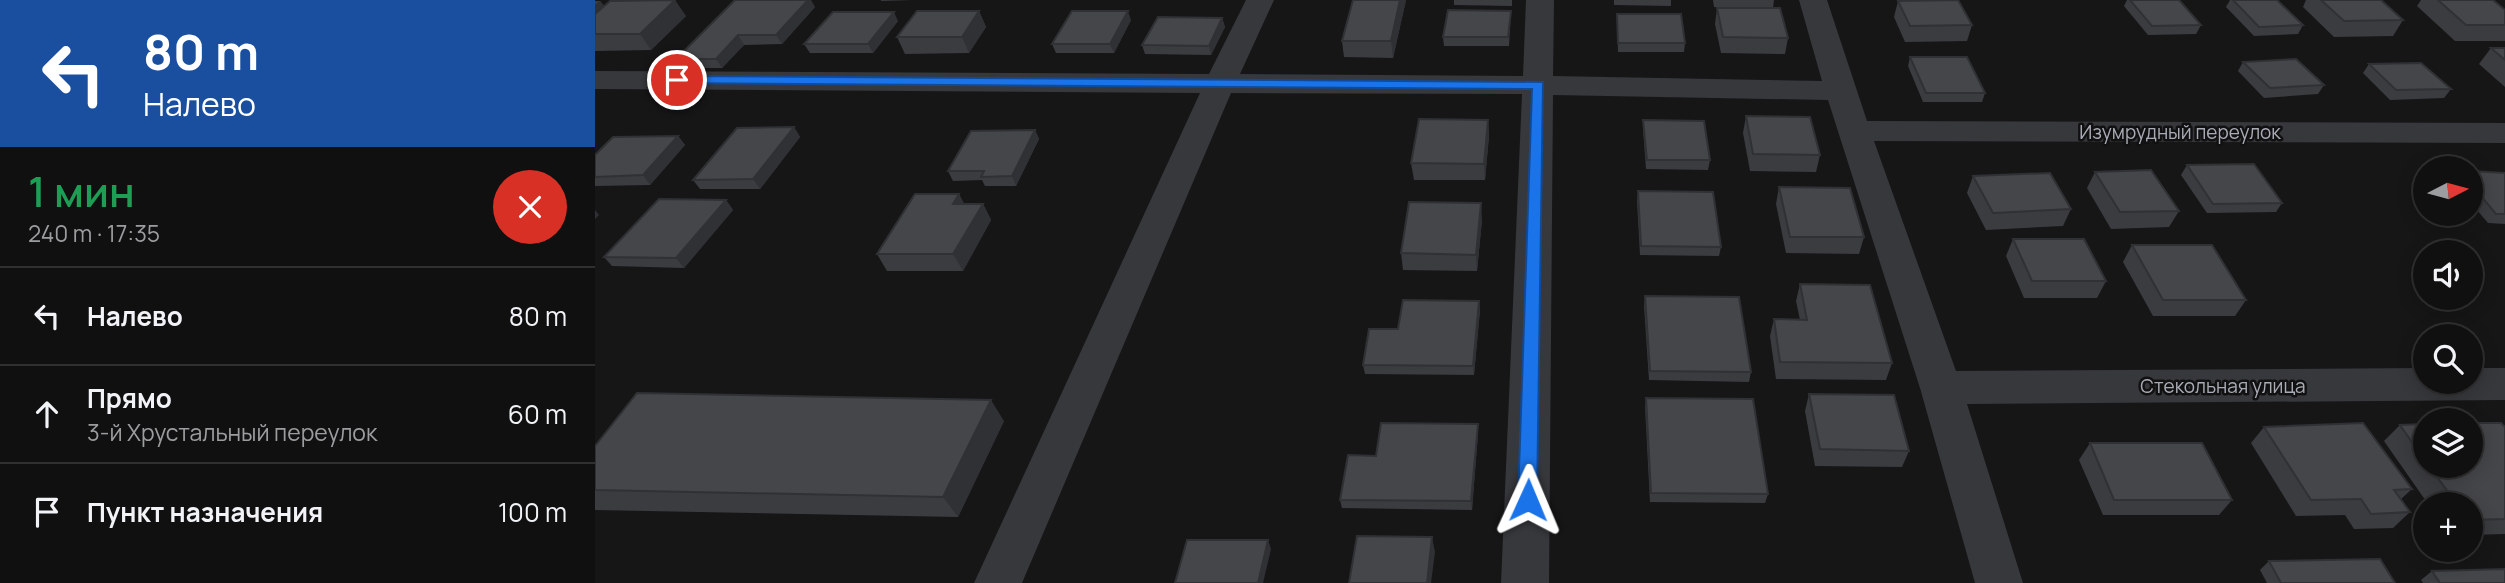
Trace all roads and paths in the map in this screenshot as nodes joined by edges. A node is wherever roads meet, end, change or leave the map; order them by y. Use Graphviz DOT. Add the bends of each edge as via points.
graph roads {
  1 [pos="1260,0"];
  2 [pos="1540,0"];
  3 [pos="1813,0"];
  4 [pos="595,80"];
  5 [pos="1220,83"];
  6 [pos="1538,85"];
  7 [pos="1841,91"];
  8 [pos="1854,131"];
  9 [pos="2505,133"];
  10 [pos="2505,384"];
  11 [pos="1941,388"];
  12 [pos="998,583"];
  13 [pos="1525,583"];
  14 [pos="1999,583"];
  1 -- 5 [label="street"];
  2 -- 6 [label="street"];
  3 -- 7 [label="street"];
  4 -- 5 [label="street"];
  5 -- 6 [label="street"];
  5 -- 12 [label="street"];
  6 -- 7 [label="street"];
  6 -- 13 [label="street"];
  7 -- 8 [label="street"];
  8 -- 9 [label="street, Изумрудный переулок"];
  8 -- 11 [label="street"];
  10 -- 11 [label="street, Стекольная улица"];
  11 -- 14 [label="street"];
}
